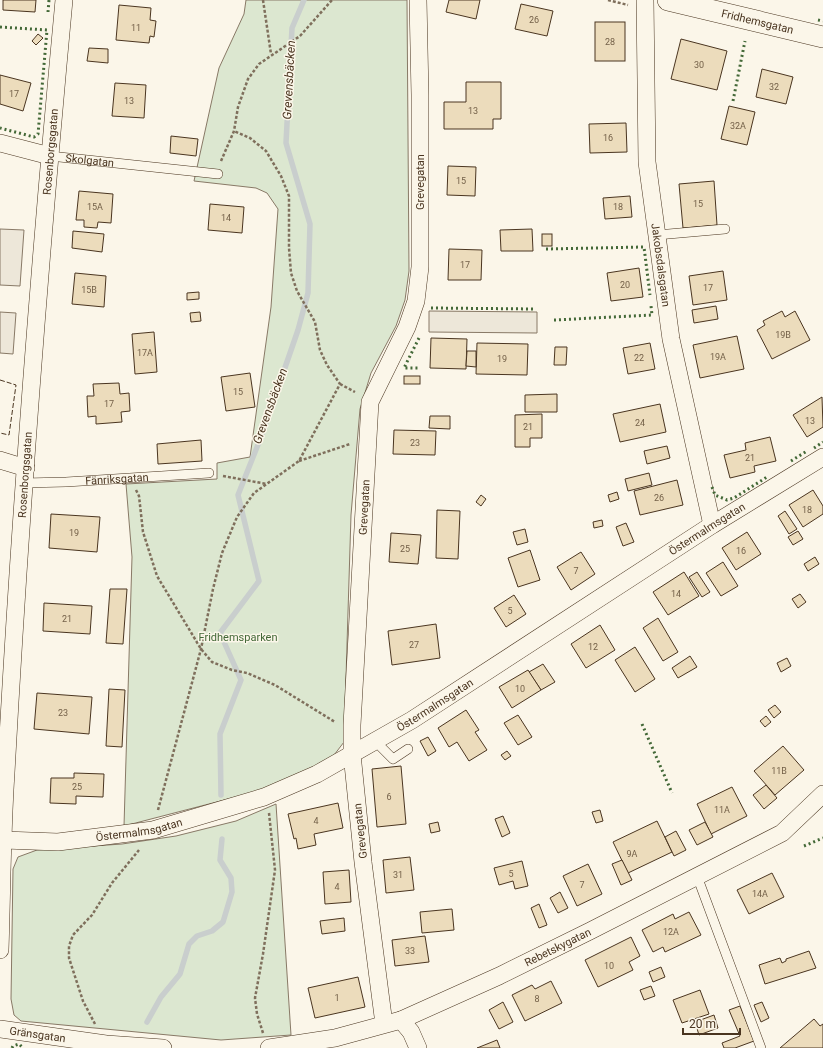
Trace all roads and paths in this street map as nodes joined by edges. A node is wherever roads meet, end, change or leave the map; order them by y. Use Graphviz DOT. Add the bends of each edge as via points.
graph roads {
  1 [pos="64,0"];
  2 [pos="263,0"];
  3 [pos="332,0"];
  4 [pos="418,0"];
  5 [pos="645,0"];
  6 [pos="668,0"];
  7 [pos="823,37"];
  8 [pos="271,54"];
  9 [pos="234,131"];
  10 [pos="0,143"];
  11 [pos="50,156"];
  12 [pos="221,161"];
  13 [pos="218,174"];
  14 [pos="725,229"];
  15 [pos="657,235"];
  16 [pos="340,384"];
  17 [pos="362,393"];
  18 [pos="352,444"];
  19 [pos="823,457"];
  20 [pos="0,460"];
  21 [pos="299,461"];
  22 [pos="208,473"];
  23 [pos="25,475"];
  24 [pos="129,478"];
  25 [pos="237,478"];
  26 [pos="268,484"];
  27 [pos="712,525"];
  28 [pos="201,649"];
  29 [pos="340,724"];
  30 [pos="379,739"];
  31 [pos="408,749"];
  32 [pos="352,754"];
  33 [pos="3,775"];
  34 [pos="823,794"];
  35 [pos="264,797"];
  36 [pos="153,830"];
  37 [pos="4,840"];
  38 [pos="698,876"];
  39 [pos="0,950"];
  40 [pos="401,1020"];
  41 [pos="384,1024"];
  42 [pos="0,1029"];
  43 [pos="106,1044"];
  44 [pos="273,1044"];
  45 [pos="155,1047"];
  46 [pos="418,1048"];
  47 [pos="761,1048"];
  1 -- 11 [label="street, Rosenborgsgatan"];
  2 -- 8 [label="path"];
  3 -- 8 [label="path" via="300,36"];
  4 -- 32 [label="street, Grevegatan" via="420,267 416,301 407,327 370,402"];
  5 -- 15 [label="street, Jakobsdalsgatan" via="647,162"];
  6 -- 7 [label="street, Fridhemsgatan"];
  8 -- 9 [label="path" via="259,64 248,79 238,107"];
  9 -- 12 [label="path"];
  9 -- 16 [label="path" via="250,138 266,151 282,176 289,196 291,272 297,291 315,322 320,350"];
  10 -- 11 [label="street, Skolgatan"];
  11 -- 13 [label="lane, Skolgatan"];
  11 -- 23 [label="street, Rosenborgsgatan"];
  14 -- 15 [label="lane"];
  15 -- 27 [label="street, Jakobsdalsgatan" via="671,339"];
  16 -- 17 [label="path"];
  16 -- 21 [label="path"];
  18 -- 21 [label="path"];
  19 -- 27 [label="street, Östermalmsgatan"];
  20 -- 23 [label="street, Fänriksgatan"];
  21 -- 26 [label="path"];
  22 -- 24 [label="lane, Fänriksgatan"];
  23 -- 24 [label="lane, Fänriksgatan"];
  23 -- 33 [label="street, Rosenborgsgatan"];
  24 -- 28 [label="path" via="139,496 143,532 157,576"];
  25 -- 26 [label="path"];
  26 -- 28 [label="path" via="254,492 246,503 237,517 222,553"];
  27 -- 30 [label="street, Östermalmsgatan"];
  28 -- 29 [label="path" via="212,662 275,685"];
  28 -- 36 [label="path"];
  30 -- 31 [label="lane" via="381,747 393,759"];
  30 -- 32 [label="street, Östermalmsgatan"];
  32 -- 35 [label="street, Östermalmsgatan" via="318,774"];
  32 -- 41 [label="street, Grevegatan"];
  33 -- 37 [label="street, Rosenborgsgatan"];
  34 -- 38 [label="street, Rebetskygatan" via="782,833"];
  35 -- 36 [label="street, Östermalmsgatan"];
  35 -- 44 [label="path" via="270,818 275,870 255,998 257,1014"];
  36 -- 37 [label="street, Östermalmsgatan" via="58,842"];
  36 -- 43 [label="path" via="112,883 92,915 74,934 69,946 69,958 83,1001"];
  37 -- 39 [label="street, Rosenborgsgatan"];
  38 -- 40 [label="street, Rebetskygatan" via="499,976"];
  38 -- 47 [label="lane"];
  40 -- 41 [label="street, Rebetskygatan"];
  40 -- 46 [label="street" via="411,1032"];
  41 -- 44 [label="street, Rebetskygatan" via="336,1038"];
  42 -- 43 [label="street, Gränsgatan"];
  43 -- 45 [label="street, Gränsgatan"];
}
